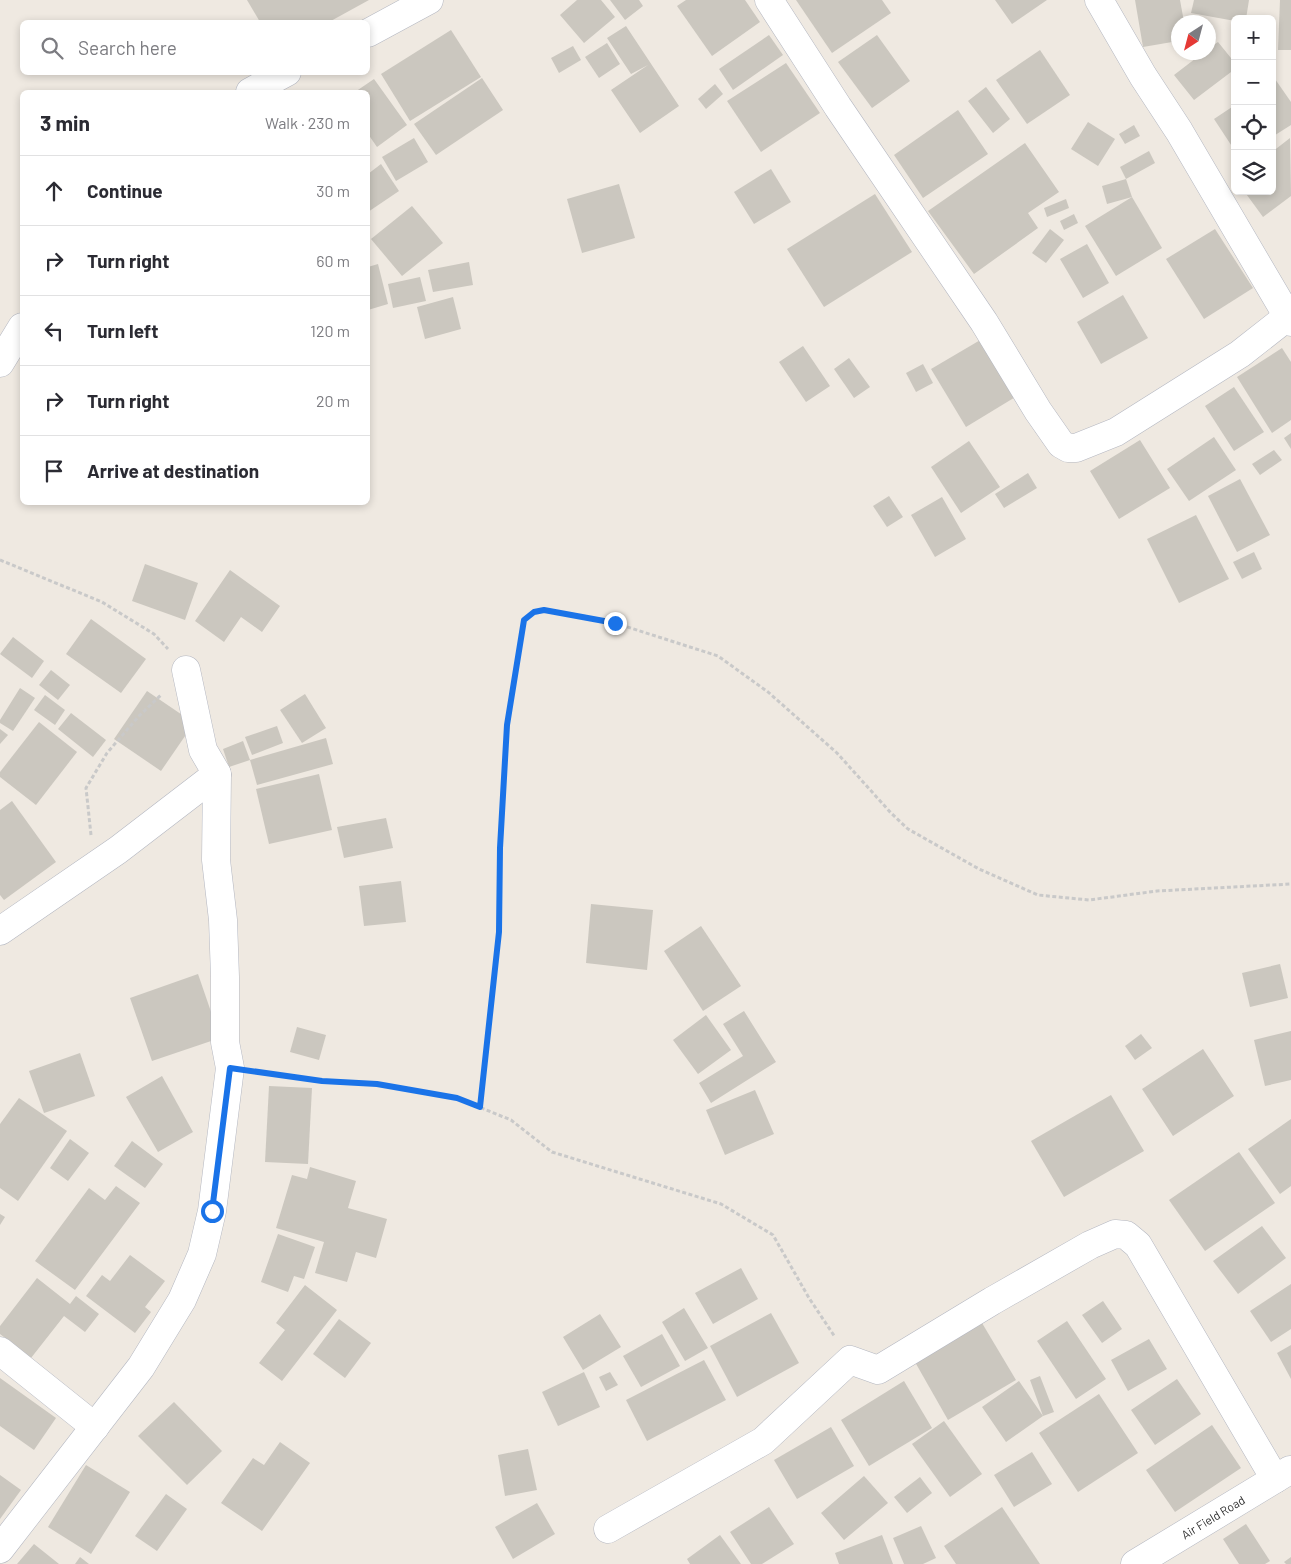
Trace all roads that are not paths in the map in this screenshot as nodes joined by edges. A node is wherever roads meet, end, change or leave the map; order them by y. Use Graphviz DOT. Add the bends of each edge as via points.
graph roads {
  1 [pos="429,0"];
  2 [pos="769,0"];
  3 [pos="1099,0"];
  4 [pos="370,32"];
  5 [pos="281,75"];
  6 [pos="254,90"];
  7 [pos="1290,318"];
  8 [pos="20,330"];
  9 [pos="0,363"];
  10 [pos="186,670"];
  11 [pos="217,774"];
  12 [pos="0,931"];
  13 [pos="0,1351"];
  14 [pos="95,1427"];
  15 [pos="1283,1474"];
  16 [pos="608,1529"];
  17 [pos="0,1549"];
  18 [pos="1135,1564"];
  1 -- 4 [label="street"];
  2 -- 7 [label="street" via="984,322 1061,444 1076,448 1116,432 1240,354"];
  3 -- 7 [label="street"];
  5 -- 6 [label="street"];
  8 -- 9 [label="street"];
  10 -- 11 [label="street" via="204,750"];
  11 -- 12 [label="street" via="94,868"];
  11 -- 14 [label="street" via="216,860 224,939 225,1042 230,1068 212,1211 202,1254 182,1300 141,1367"];
  13 -- 14 [label="street"];
  14 -- 17 [label="street"];
  15 -- 16 [label="street" via="1138,1245 1126,1235 1115,1234 992,1301 878,1370 850,1360 763,1441"];
  15 -- 18 [label="street, Air Field Road"];
}
